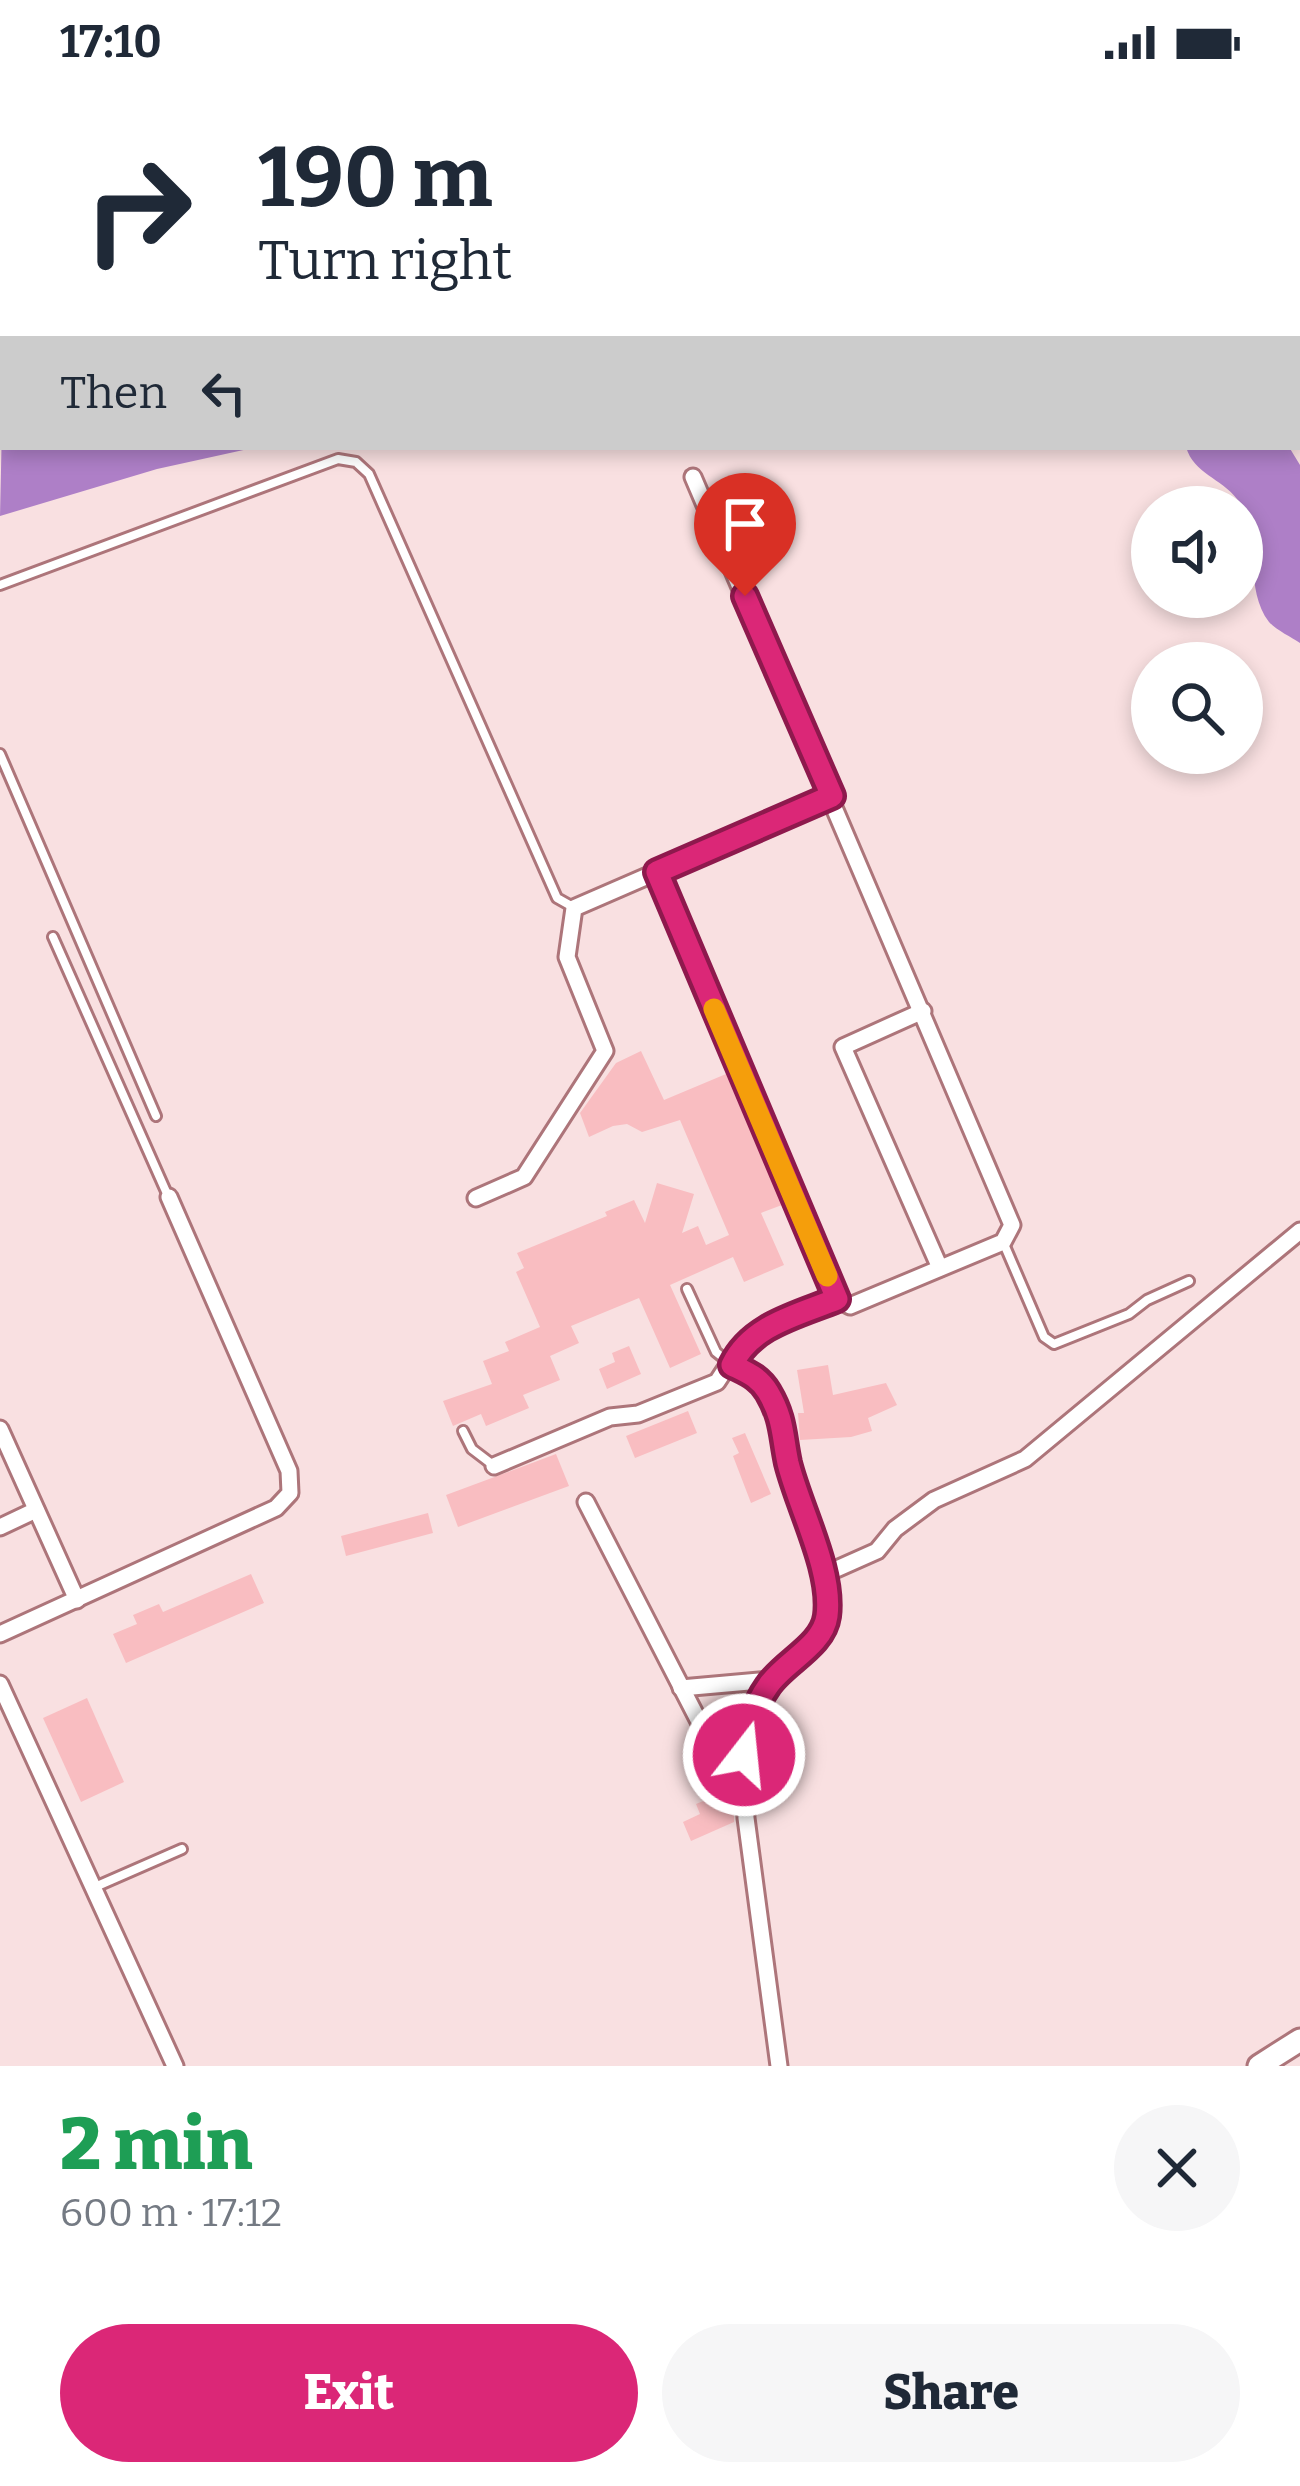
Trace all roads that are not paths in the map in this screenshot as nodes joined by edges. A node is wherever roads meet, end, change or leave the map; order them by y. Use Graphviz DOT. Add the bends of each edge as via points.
graph roads {
  1 [pos="693,477"];
  2 [pos="0,585"];
  3 [pos="0,754"];
  4 [pos="832,796"];
  5 [pos="657,872"];
  6 [pos="574,908"];
  7 [pos="53,937"];
  8 [pos="922,1011"];
  9 [pos="156,1115"];
  10 [pos="169,1197"];
  11 [pos="476,1198"];
  12 [pos="1300,1231"];
  13 [pos="1003,1242"];
  14 [pos="940,1268"];
  15 [pos="1189,1281"];
  16 [pos="687,1289"];
  17 [pos="837,1299"];
  18 [pos="732,1365"];
  19 [pos="0,1429"];
  20 [pos="464,1431"];
  21 [pos="494,1466"];
  22 [pos="586,1502"];
  23 [pos="37,1510"];
  24 [pos="0,1527"];
  25 [pos="823,1575"];
  26 [pos="77,1600"];
  27 [pos="0,1634"];
  28 [pos="771,1680"];
  29 [pos="0,1684"];
  30 [pos="681,1688"];
  31 [pos="744,1798"];
  32 [pos="182,1849"];
  33 [pos="93,1887"];
  34 [pos="1300,2040"];
  35 [pos="175,2066"];
  36 [pos="779,2066"];
  37 [pos="1259,2066"];
  1 -- 4 [label="street"];
  2 -- 6 [label="lane" via="338,459 356,462 369,474 557,898"];
  3 -- 9 [label="lane"];
  4 -- 5 [label="street"];
  4 -- 8 [label="street"];
  5 -- 6 [label="street"];
  5 -- 17 [label="street"];
  6 -- 11 [label="street" via="567,957 605,1051 524,1177"];
  7 -- 10 [label="lane"];
  8 -- 13 [label="street" via="1012,1225"];
  8 -- 14 [label="street" via="843,1047"];
  10 -- 26 [label="street" via="290,1471 290,1493 276,1508"];
  12 -- 25 [label="street" via="1025,1459 934,1500 877,1551"];
  13 -- 14 [label="street"];
  13 -- 15 [label="lane" via="1054,1344"];
  14 -- 17 [label="street" via="850,1306"];
  16 -- 18 [label="lane" via="716,1352"];
  17 -- 18 [label="street" via="759,1331"];
  18 -- 21 [label="street" via="717,1382"];
  18 -- 25 [label="street" via="759,1378 786,1430 787,1459"];
  19 -- 23 [label="street"];
  20 -- 21 [label="lane"];
  22 -- 30 [label="street"];
  23 -- 24 [label="street"];
  23 -- 26 [label="street"];
  25 -- 28 [label="street" via="827,1616 819,1636"];
  26 -- 27 [label="street"];
  28 -- 30 [label="street"];
  28 -- 31 [label="street" via="750,1721"];
  29 -- 33 [label="street"];
  30 -- 31 [label="street"];
  31 -- 36 [label="street"];
  32 -- 33 [label="lane"];
  33 -- 35 [label="street"];
  34 -- 37 [label="street"];
}
